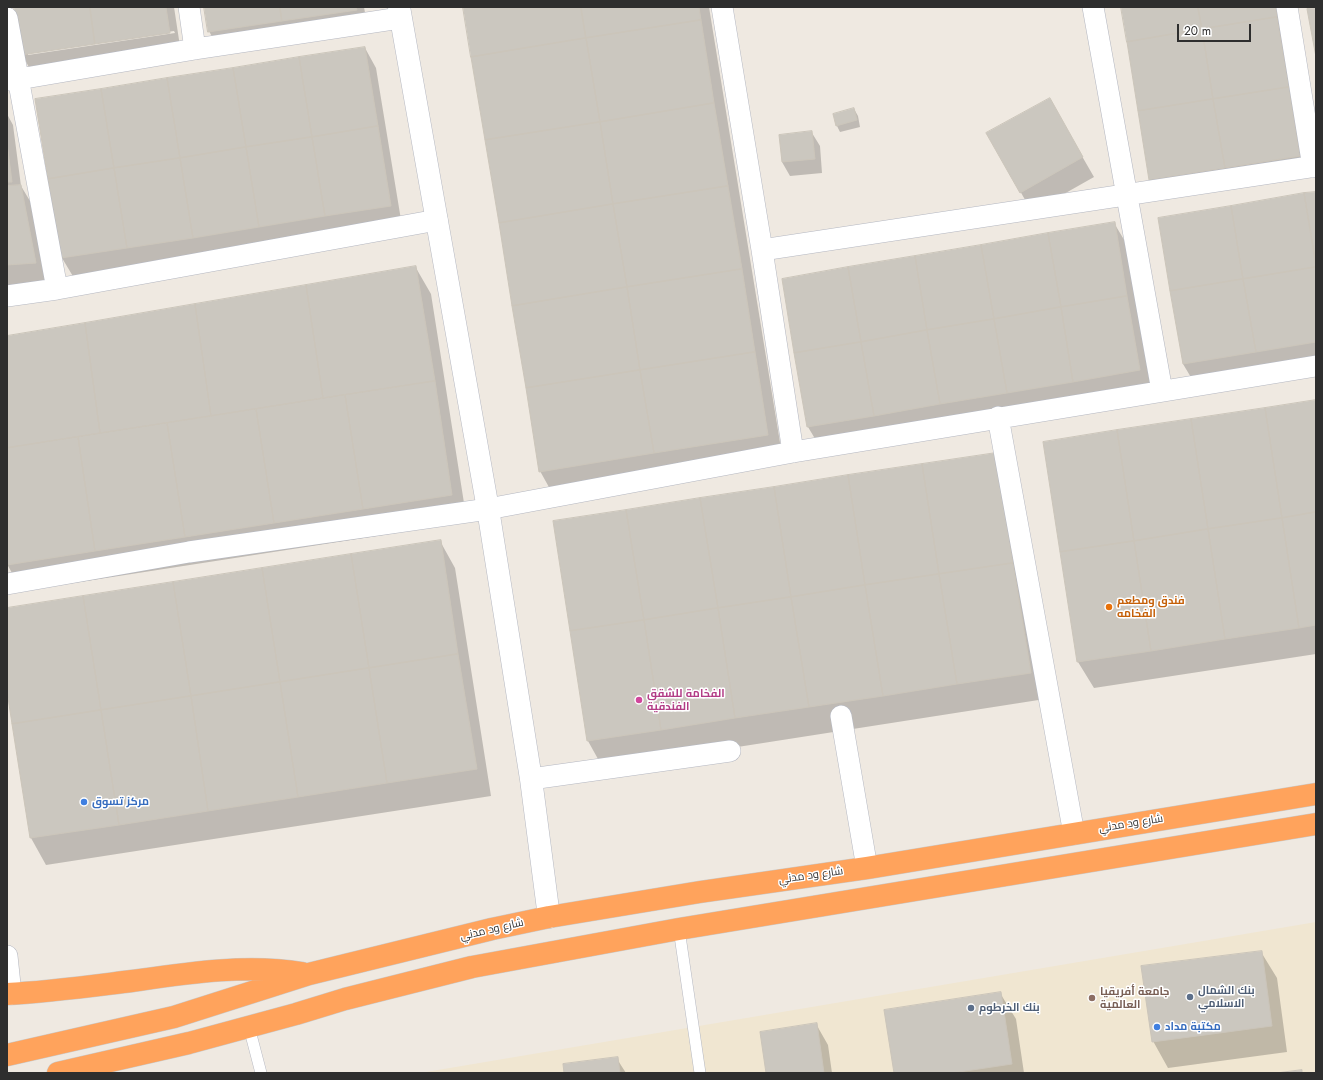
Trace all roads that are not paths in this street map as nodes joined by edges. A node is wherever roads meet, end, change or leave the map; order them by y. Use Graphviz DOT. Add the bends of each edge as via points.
graph roads {
  1 [pos="189,7"];
  2 [pos="722,7"];
  3 [pos="1093,7"];
  4 [pos="1287,7"];
  5 [pos="400,12"];
  6 [pos="7,18"];
  7 [pos="195,49"];
  8 [pos="13,79"];
  9 [pos="1315,166"];
  10 [pos="1127,195"];
  11 [pos="437,220"];
  12 [pos="762,250"];
  13 [pos="57,288"];
  14 [pos="7,296"];
  15 [pos="1316,366"];
  16 [pos="1162,390"];
  17 [pos="998,417"];
  18 [pos="793,452"];
  19 [pos="488,509"];
  20 [pos="7,584"];
  21 [pos="841,716"];
  22 [pos="730,751"];
  23 [pos="531,779"];
  24 [pos="1316,794"];
  25 [pos="1316,824"];
  26 [pos="1074,834"];
  27 [pos="866,868"];
  28 [pos="549,917"];
  29 [pos="679,929"];
  30 [pos="7,956"];
  31 [pos="334,968"];
  32 [pos="309,974"];
  33 [pos="9,994"];
  34 [pos="344,999"];
  35 [pos="249,1027"];
  36 [pos="7,1055"];
  37 [pos="58,1073"];
  38 [pos="261,1073"];
  39 [pos="700,1073"];
  1 -- 7 [label="street"];
  2 -- 12 [label="street"];
  3 -- 10 [label="street"];
  4 -- 9 [label="street"];
  5 -- 7 [label="street"];
  5 -- 11 [label="street"];
  6 -- 8 [label="street"];
  7 -- 8 [label="street"];
  8 -- 13 [label="street"];
  9 -- 10 [label="street"];
  10 -- 12 [label="street"];
  10 -- 16 [label="street"];
  11 -- 13 [label="street"];
  11 -- 19 [label="street"];
  12 -- 18 [label="street"];
  13 -- 14 [label="street"];
  15 -- 16 [label="street"];
  16 -- 17 [label="street"];
  17 -- 18 [label="street"];
  17 -- 26 [label="street"];
  18 -- 19 [label="street"];
  19 -- 20 [label="street" via="189,552"];
  19 -- 23 [label="street"];
  21 -- 27 [label="street"];
  22 -- 23 [label="street"];
  23 -- 28 [label="street"];
  24 -- 26 [label="highway, شارع ود مدني"];
  25 -- 29 [label="highway"];
  26 -- 27 [label="highway, شارع ود مدني"];
  27 -- 28 [label="highway, شارع ود مدني"];
  28 -- 31 [label="highway, شارع ود مدني"];
  29 -- 34 [label="highway" via="472,967"];
  29 -- 39 [label="lane"];
  30 -- 33 [label="street"];
  31 -- 32 [label="highway, شارع ود مدني"];
  31 -- 34 [label="highway"];
  32 -- 33 [label="highway" via="252,969 190,973"];
  32 -- 36 [label="highway, شارع ود مدني" via="174,1018"];
  34 -- 35 [label="highway"];
  35 -- 37 [label="highway"];
  35 -- 38 [label="lane"];
}
